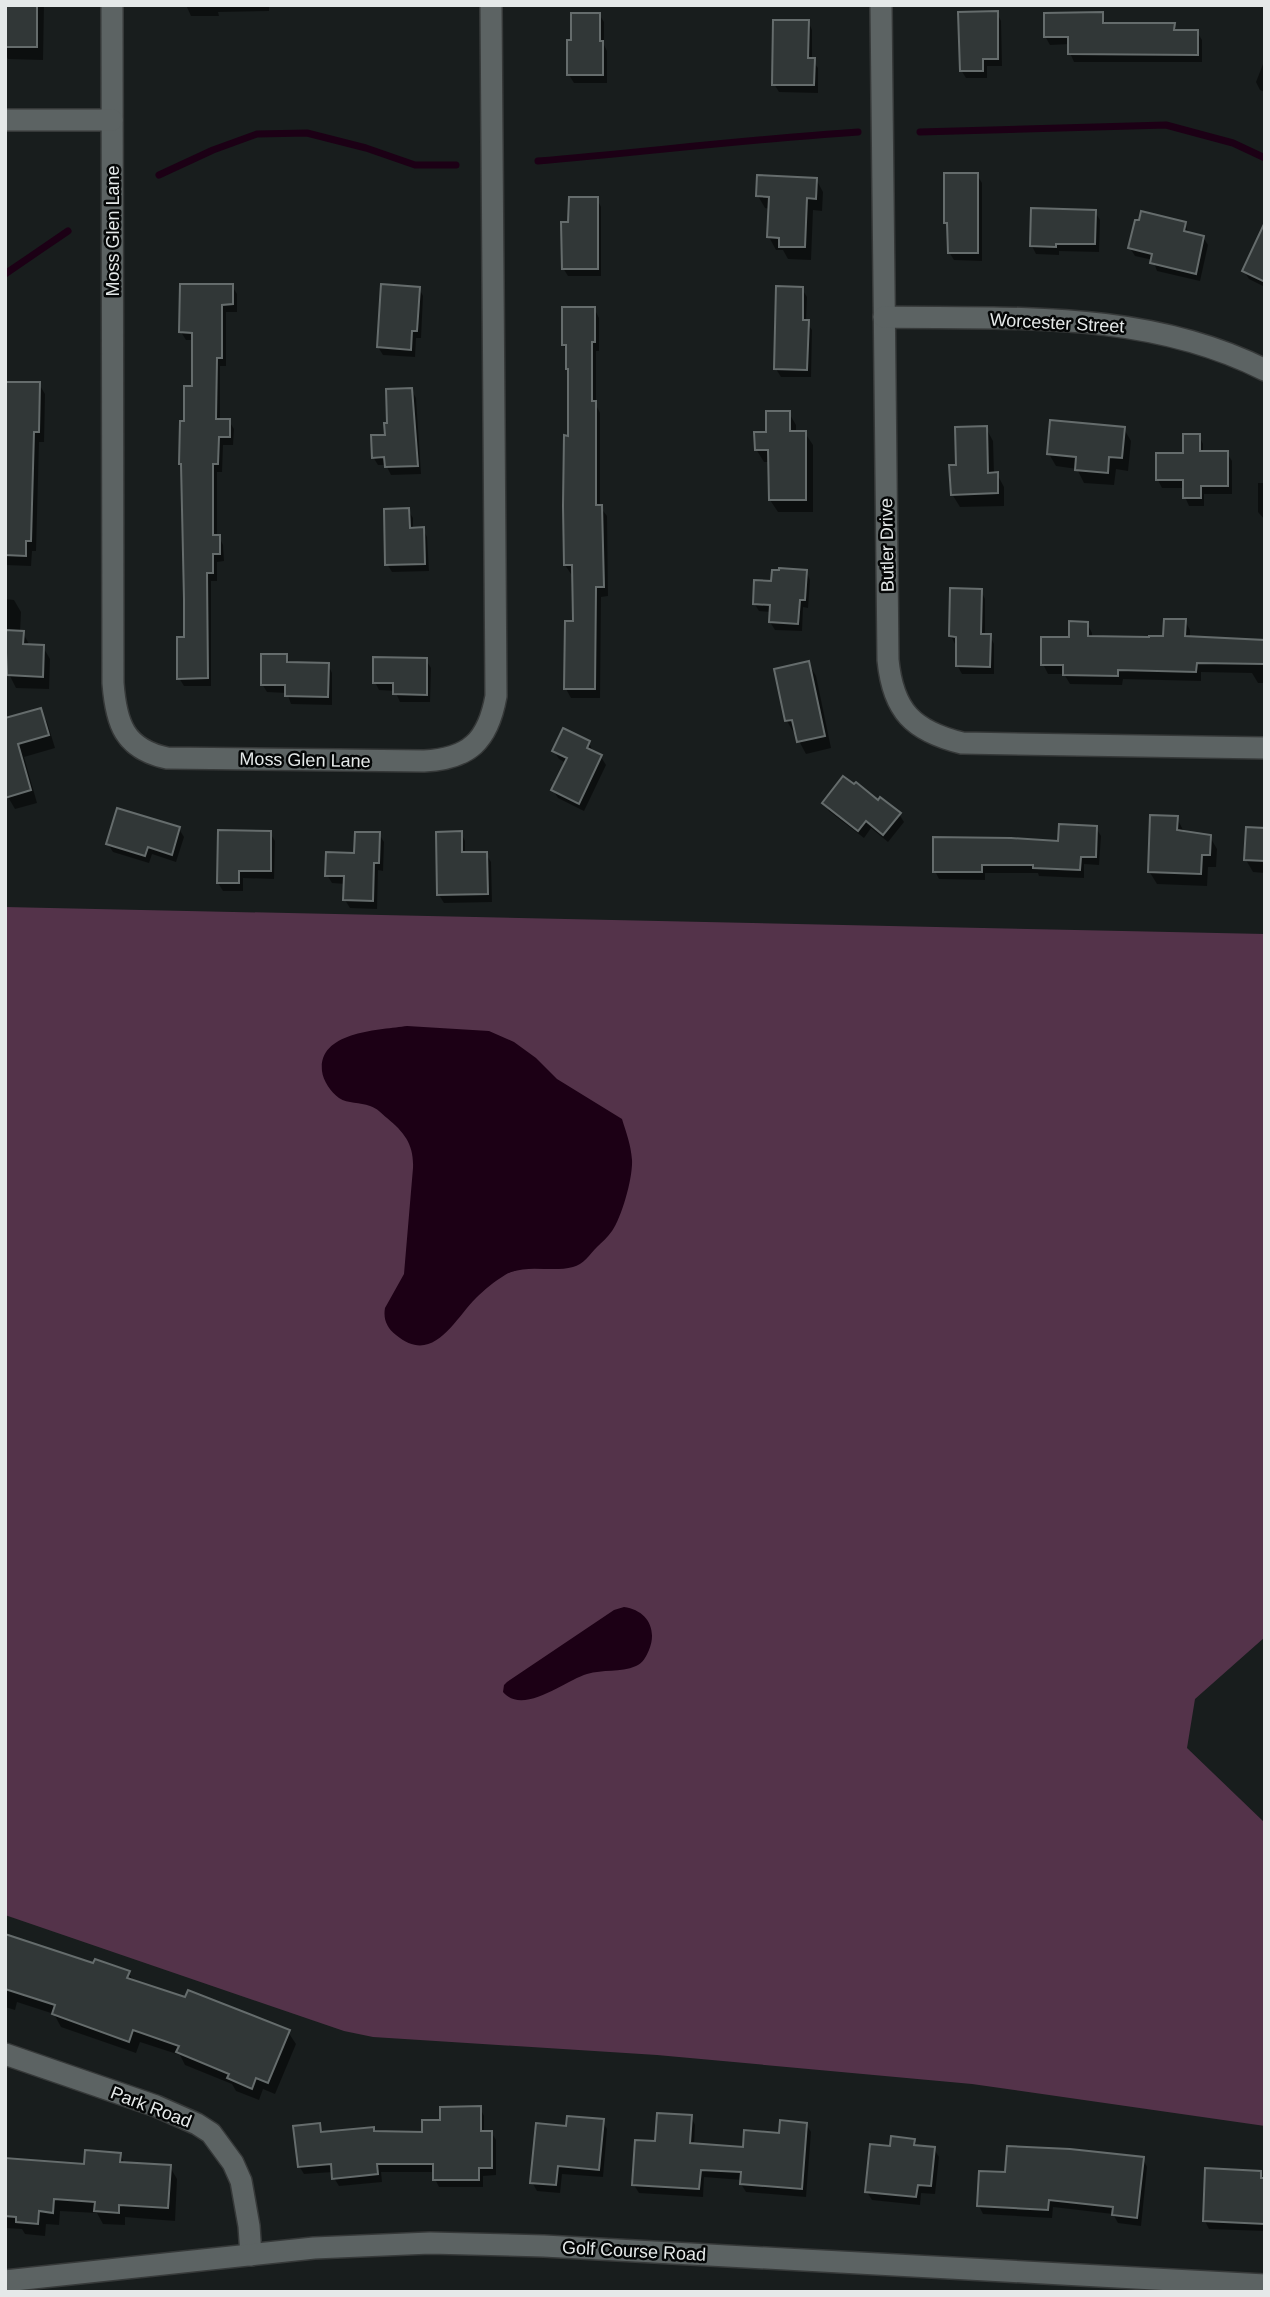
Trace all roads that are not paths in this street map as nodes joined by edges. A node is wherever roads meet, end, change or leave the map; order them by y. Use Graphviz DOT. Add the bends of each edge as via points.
graph roads {
  1 [pos="112,5"];
  2 [pos="491,5"];
  3 [pos="881,5"];
  4 [pos="5,120"];
  5 [pos="112,120"];
  6 [pos="884,317"];
  7 [pos="1265,370"];
  8 [pos="1265,748"];
  9 [pos="5,2054"];
  10 [pos="251,2255"];
  11 [pos="5,2281"];
  12 [pos="1265,2285"];
  1 -- 5 [label="street, Moss Glen Lane"];
  2 -- 5 [label="street, Moss Glen Lane" via="496,696 484,732 456,757 424,761 167,758 137,747 119,723 113,683"];
  3 -- 6 [label="street, Butler Drive"];
  4 -- 5 [label="street"];
  6 -- 7 [label="street, Worcester Street" via="1105,323 1187,340"];
  6 -- 8 [label="street, Butler Drive" via="888,660 890,681 903,711 927,732 962,743"];
  9 -- 10 [label="street, Park Road" via="156,2106 211,2133 241,2181"];
  10 -- 11 [label="street, Golf Course Road"];
  10 -- 12 [label="street, Golf Course Road" via="376,2244 500,2244"];
}
